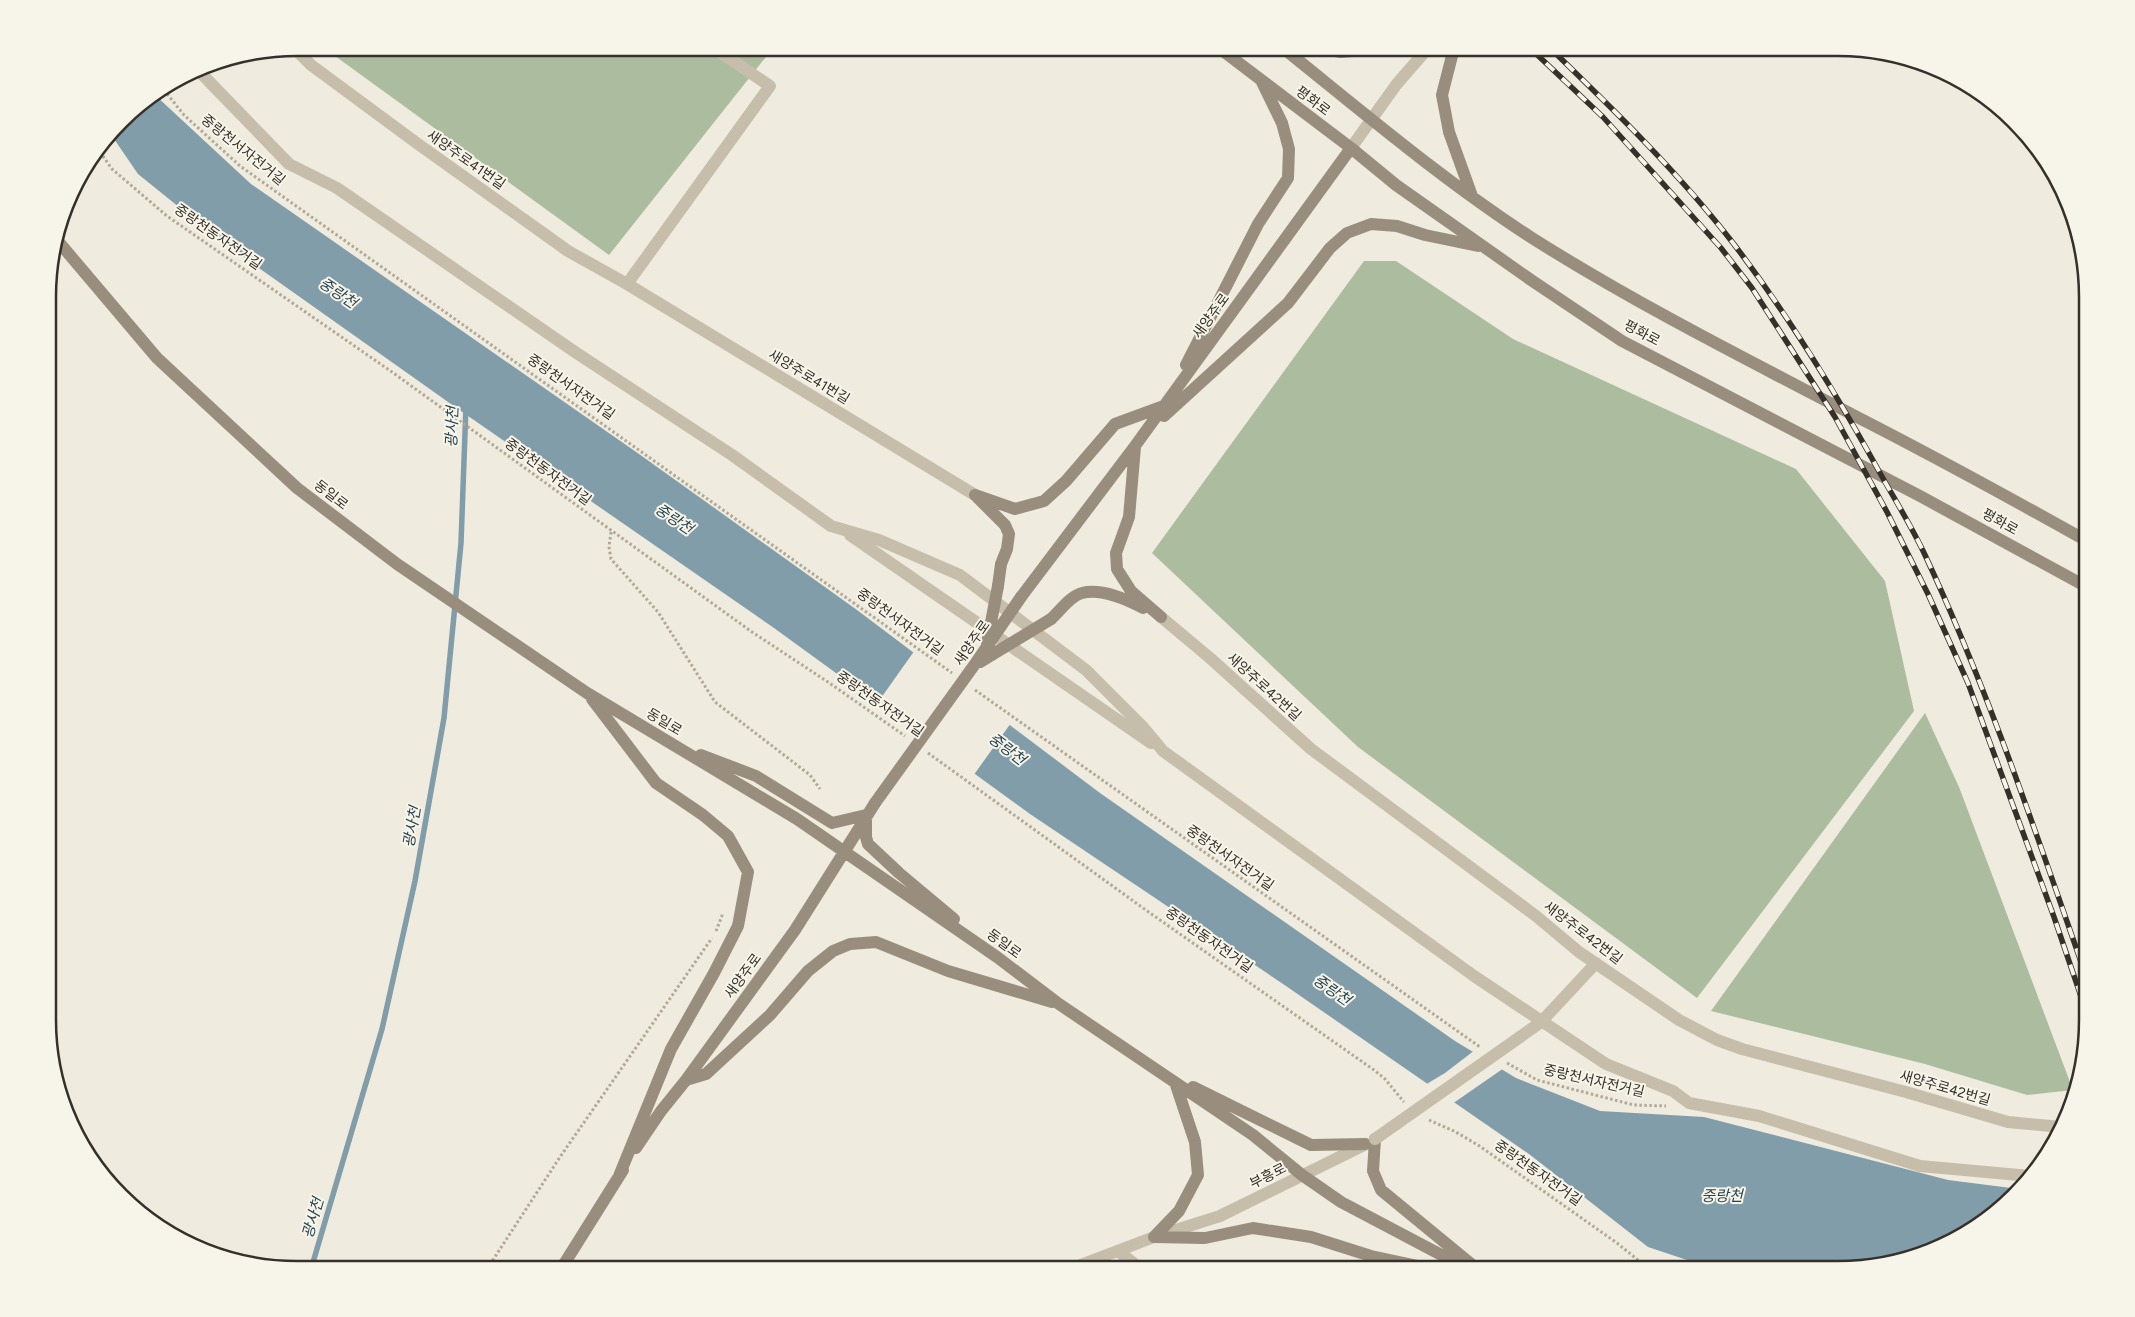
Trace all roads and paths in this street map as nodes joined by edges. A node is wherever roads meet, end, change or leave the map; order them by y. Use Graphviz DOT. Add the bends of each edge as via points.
graph roads {
  1 [pos="302,56"];
  2 [pos="726,56"];
  3 [pos="1230,56"];
  4 [pos="1293,56"];
  5 [pos="1422,56"];
  6 [pos="1452,56"];
  7 [pos="203,76"];
  8 [pos="1261,80"];
  9 [pos="168,94"];
  10 [pos="1372,119"];
  11 [pos="1351,148"];
  12 [pos="102,155"];
  13 [pos="1472,196"];
  14 [pos="62,246"];
  15 [pos="1485,248"];
  16 [pos="627,284"];
  17 [pos="1166,404"];
  18 [pos="1144,435"];
  19 [pos="1135,446"];
  20 [pos="975,495"];
  21 [pos="842,530"];
  22 [pos="611,532"];
  23 [pos="2079,536"];
  24 [pos="2079,583"];
  25 [pos="1161,617"];
  26 [pos="985,650"];
  27 [pos="976,664"];
  28 [pos="959,679"];
  29 [pos="967,684"];
  30 [pos="587,693"];
  31 [pos="907,738"];
  32 [pos="669,742"];
  33 [pos="923,749"];
  34 [pos="1163,751"];
  35 [pos="820,789"];
  36 [pos="866,815"];
  37 [pos="844,853"];
  38 [pos="725,910"];
  39 [pos="997,957"];
  40 [pos="1596,963"];
  41 [pos="1059,1004"];
  42 [pos="1541,1022"];
  43 [pos="1483,1049"];
  44 [pos="1506,1062"];
  45 [pos="1155,1069"];
  46 [pos="686,1080"];
  47 [pos="1175,1082"];
  48 [pos="1689,1103"];
  49 [pos="1408,1106"];
  50 [pos="1424,1118"];
  51 [pos="2054,1126"];
  52 [pos="1370,1142"];
  53 [pos="1302,1175"];
  54 [pos="2022,1175"];
  55 [pos="619,1176"];
  56 [pos="1154,1237"];
  57 [pos="1118,1251"];
  58 [pos="492,1261"];
  59 [pos="566,1261"];
  60 [pos="1091,1261"];
  61 [pos="1131,1261"];
  62 [pos="1395,1261"];
  63 [pos="1453,1261"];
  64 [pos="1468,1261"];
  65 [pos="1640,1261"];
  1 -- 16 [label="street, 새양주로41번길" via="434,156 568,251"];
  2 -- 16 [label="street" via="770,86"];
  3 -- 8 [label="main road, 평화로"];
  4 -- 10 [label="main road, 평화로"];
  5 -- 10 [label="street, 새양주로"];
  6 -- 13 [label="main road" via="1442,95 1449,132"];
  7 -- 21 [label="street" via="289,164 337,188 575,352 732,455 831,526"];
  8 -- 11 [label="main road, 평화로"];
  8 -- 17 [label="main road" via="1289,149 1288,178 1258,224"];
  9 -- 28 [label="path, 중랑천서자전거길" via="184,115 247,171"];
  10 -- 11 [label="street, 새양주로"];
  10 -- 13 [label="main road, 평화로" via="1416,157"];
  11 -- 15 [label="main road, 평화로" via="1396,185"];
  11 -- 17 [label="main road, 새양주로"];
  12 -- 22 [label="path, 중랑천동자전거길" via="112,169 167,216 392,372"];
  13 -- 23 [label="main road, 평화로" via="1621,291"];
  14 -- 30 [label="main road, 동일로" via="157,358 297,488 397,564"];
  15 -- 18 [label="main road" via="1397,226 1371,224 1347,233 1330,248 1288,303"];
  15 -- 24 [label="main road, 평화로" via="1622,341"];
  16 -- 20 [label="street, 새양주로41번길"];
  17 -- 18 [label="main road, 새양주로"];
  17 -- 20 [label="main road" via="1115,424 1066,481 1044,501 1015,509"];
  18 -- 19 [label="main road, 새양주로"];
  19 -- 25 [label="main road" via="1129,518 1116,553 1117,569 1131,591"];
  19 -- 26 [label="main road, 새양주로, bridge"];
  20 -- 26 [label="main road, bridge" via="1005,525 1009,534"];
  21 -- 34 [label="street"];
  21 -- 34 [label="street" via="879,540 960,575 1086,670 1143,726"];
  22 -- 31 [label="path, 중랑천동자전거길"];
  22 -- 35 [label="path" via="611,559 658,612 715,702 810,775"];
  25 -- 27 [label="main road, bridge" via="1123,598 1081,593 1051,619"];
  25 -- 40 [label="street, 새양주로42번길" via="1311,749"];
  26 -- 27 [label="main road, 새양주로, bridge"];
  27 -- 36 [label="main road, 새양주로, bridge"];
  29 -- 43 [label="path, 중랑천서자전거길"];
  30 -- 32 [label="main road, 동일로"];
  30 -- 55 [label="main road" via="656,783 728,836 748,872 738,926 671,1049"];
  32 -- 36 [label="main road" via="756,776 832,823"];
  32 -- 37 [label="main road, 동일로" via="797,819"];
  33 -- 49 [label="path, 중랑천동자전거길" via="1374,1070"];
  34 -- 42 [label="street"];
  36 -- 37 [label="main road, 새양주로"];
  36 -- 39 [label="main road" via="868,844"];
  37 -- 39 [label="main road, 동일로"];
  37 -- 46 [label="main road, 새양주로" via="795,930"];
  38 -- 58 [label="path" via="714,936 560,1157"];
  39 -- 41 [label="main road, 동일로"];
  40 -- 42 [label="street"];
  40 -- 51 [label="street, 새양주로42번길" via="1679,1020 1742,1049 2008,1122"];
  41 -- 45 [label="main road, 동일로"];
  41 -- 46 [label="main road" via="948,971 876,942 850,944 833,951 808,971 770,1015 706,1074"];
  42 -- 48 [label="street" via="1606,1064 1673,1091"];
  42 -- 52 [label="street, bridge"];
  44 -- 48 [label="path, 중랑천서자전거길" via="1537,1080 1634,1105 1677,1106"];
  45 -- 47 [label="main road, 동일로"];
  45 -- 52 [label="main road" via="1311,1145"];
  46 -- 55 [label="main road, 새양주로" via="661,1111"];
  47 -- 53 [label="main road, 동일로" via="1253,1134"];
  47 -- 56 [label="main road" via="1195,1142 1198,1175 1179,1211"];
  48 -- 54 [label="street" via="1759,1116 1920,1166"];
  50 -- 65 [label="path, 중랑천동자전거길" via="1478,1145"];
  52 -- 53 [label="street"];
  52 -- 64 [label="main road" via="1374,1171 1381,1190"];
  53 -- 56 [label="street, 부흥로" via="1220,1216"];
  53 -- 63 [label="main road, 부흥로" via="1341,1202"];
  55 -- 59 [label="main road, 새양주로"];
  56 -- 57 [label="street, 부흥로"];
  56 -- 62 [label="main road" via="1205,1238 1253,1228 1311,1237"];
  57 -- 60 [label="street, 부흥로"];
  57 -- 61 [label="street"];
}
